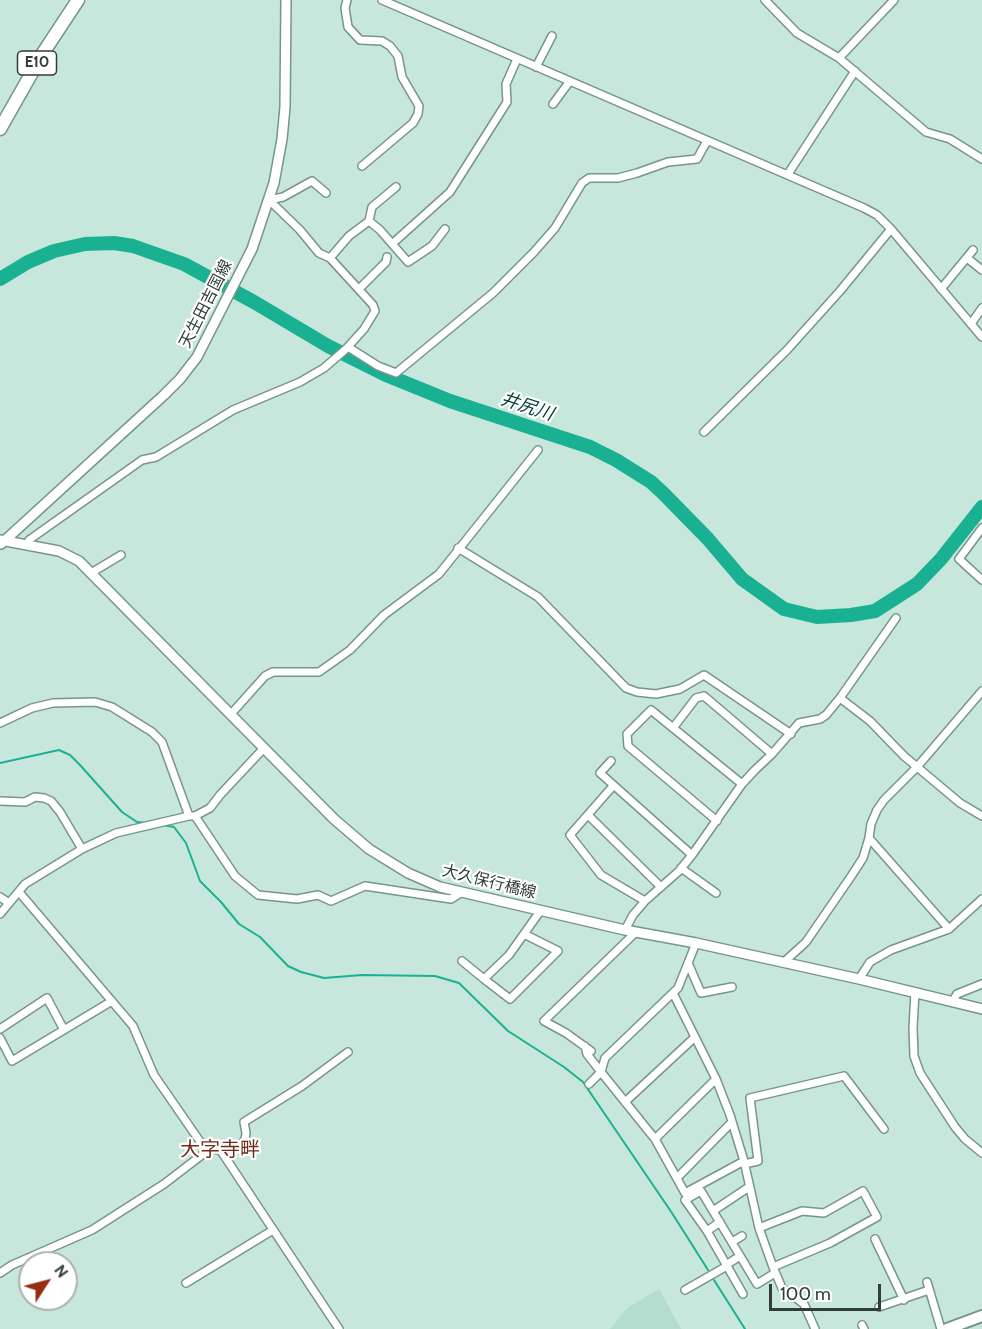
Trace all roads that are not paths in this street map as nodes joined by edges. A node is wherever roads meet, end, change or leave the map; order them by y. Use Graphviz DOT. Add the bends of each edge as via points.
graph roads {
  1 [pos="78,0"];
  2 [pos="286,0"];
  3 [pos="346,0"];
  4 [pos="382,0"];
  5 [pos="765,0"];
  6 [pos="894,0"];
  7 [pos="552,36"];
  8 [pos="517,58"];
  9 [pos="839,58"];
  10 [pos="536,67"];
  11 [pos="855,71"];
  12 [pos="570,81"];
  13 [pos="553,104"];
  14 [pos="0,129"];
  15 [pos="707,141"];
  16 [pos="982,159"];
  17 [pos="362,166"];
  18 [pos="788,174"];
  19 [pos="396,187"];
  20 [pos="326,194"];
  21 [pos="269,200"];
  22 [pos="369,221"];
  23 [pos="445,229"];
  24 [pos="891,229"];
  25 [pos="392,244"];
  26 [pos="973,250"];
  27 [pos="387,257"];
  28 [pos="330,258"];
  29 [pos="967,258"];
  30 [pos="982,270"];
  31 [pos="359,289"];
  32 [pos="942,289"];
  33 [pos="982,308"];
  34 [pos="971,324"];
  35 [pos="982,337"];
  36 [pos="347,348"];
  37 [pos="704,432"];
  38 [pos="538,450"];
  39 [pos="982,528"];
  40 [pos="1,542"];
  41 [pos="28,546"];
  42 [pos="458,548"];
  43 [pos="120,555"];
  44 [pos="91,573"];
  45 [pos="982,580"];
  46 [pos="896,618"];
  47 [pos="982,691"];
  48 [pos="840,698"];
  49 [pos="231,714"];
  50 [pos="0,723"];
  51 [pos="673,728"];
  52 [pos="791,734"];
  53 [pos="264,748"];
  54 [pos="772,754"];
  55 [pos="610,761"];
  56 [pos="917,767"];
  57 [pos="742,784"];
  58 [pos="613,786"];
  59 [pos="0,801"];
  60 [pos="588,815"];
  61 [pos="192,816"];
  62 [pos="982,816"];
  63 [pos="717,821"];
  64 [pos="869,838"];
  65 [pos="82,849"];
  66 [pos="692,855"];
  67 [pos="681,868"];
  68 [pos="662,887"];
  69 [pos="19,892"];
  70 [pos="462,892"];
  71 [pos="716,893"];
  72 [pos="0,897"];
  73 [pos="982,899"];
  74 [pos="645,901"];
  75 [pos="9,903"];
  76 [pos="541,910"];
  77 [pos="0,914"];
  78 [pos="950,929"];
  79 [pos="625,930"];
  80 [pos="636,932"];
  81 [pos="524,934"];
  82 [pos="696,943"];
  83 [pos="462,961"];
  84 [pos="784,962"];
  85 [pos="688,963"];
  86 [pos="859,979"];
  87 [pos="484,980"];
  88 [pos="982,984"];
  89 [pos="732,987"];
  90 [pos="915,992"];
  91 [pos="673,993"];
  92 [pos="112,1001"];
  93 [pos="952,1002"];
  94 [pos="982,1010"];
  95 [pos="0,1029"];
  96 [pos="64,1030"];
  97 [pos="695,1037"];
  98 [pos="0,1038"];
  99 [pos="348,1052"];
  100 [pos="601,1072"];
  101 [pos="716,1079"];
  102 [pos="589,1084"];
  103 [pos="626,1102"];
  104 [pos="732,1122"];
  105 [pos="884,1129"];
  106 [pos="654,1139"];
  107 [pos="211,1148"];
  108 [pos="221,1151"];
  109 [pos="982,1153"];
  110 [pos="744,1163"];
  111 [pos="677,1178"];
  112 [pos="749,1187"];
  113 [pos="713,1211"];
  114 [pos="720,1222"];
  115 [pos="759,1228"];
  116 [pos="273,1230"];
  117 [pos="707,1231"];
  118 [pos="742,1236"];
  119 [pos="875,1239"];
  120 [pos="732,1242"];
  121 [pos="740,1256"];
  122 [pos="726,1265"];
  123 [pos="774,1270"];
  124 [pos="0,1273"];
  125 [pos="186,1283"];
  126 [pos="685,1290"];
  127 [pos="743,1294"];
  128 [pos="904,1300"];
  129 [pos="879,1307"];
  130 [pos="982,1316"];
  131 [pos="339,1329"];
  132 [pos="815,1329"];
  133 [pos="941,1329"];
  134 [pos="947,1329"];
  1 -- 14 [label="highway, E10"];
  2 -- 21 [label="main road, 天生田吉国線" via="285,107"];
  3 -- 17 [label="street" via="348,27 360,40 382,41 390,46 419,106 413,123"];
  4 -- 8 [label="street"];
  5 -- 9 [label="street" via="797,33"];
  6 -- 9 [label="street"];
  7 -- 10 [label="street"];
  8 -- 10 [label="street"];
  8 -- 25 [label="street" via="506,84 507,102 450,192"];
  9 -- 11 [label="street"];
  10 -- 12 [label="street"];
  11 -- 16 [label="street" via="926,132 950,140"];
  11 -- 18 [label="street"];
  12 -- 13 [label="street"];
  12 -- 15 [label="street"];
  15 -- 18 [label="street"];
  15 -- 36 [label="street" via="697,159 668,162 618,178 589,178 582,183 555,228 534,252 493,293 396,373"];
  18 -- 24 [label="street" via="864,208"];
  19 -- 22 [label="street" via="372,207"];
  20 -- 21 [label="street" via="312,181"];
  21 -- 28 [label="street" via="319,253"];
  21 -- 40 [label="main road, 天生田吉国線" via="252,249 197,357 180,379"];
  22 -- 25 [label="street"];
  22 -- 28 [label="street"];
  23 -- 25 [label="street" via="432,246 408,262"];
  24 -- 32 [label="street"];
  24 -- 37 [label="street" via="787,350"];
  26 -- 29 [label="street"];
  27 -- 31 [label="street"];
  28 -- 31 [label="street"];
  29 -- 30 [label="street"];
  29 -- 32 [label="street"];
  31 -- 36 [label="street" via="375,310"];
  32 -- 34 [label="street"];
  33 -- 34 [label="street"];
  34 -- 35 [label="street"];
  36 -- 41 [label="street" via="300,382 233,410 156,457 142,460 29,540"];
  38 -- 42 [label="street"];
  39 -- 45 [label="street" via="959,559"];
  40 -- 41 [label="main road, 大久保行橋線"];
  41 -- 44 [label="main road, 大久保行橋線" via="59,551 79,561"];
  42 -- 49 [label="street" via="439,574 384,615 350,650 319,672 273,672 265,676"];
  42 -- 52 [label="street" via="538,597 626,688 656,694 680,689 704,675"];
  43 -- 44 [label="street"];
  44 -- 49 [label="main road, 大久保行橋線"];
  46 -- 48 [label="street"];
  47 -- 56 [label="street"];
  48 -- 52 [label="street" via="826,715 800,723"];
  48 -- 56 [label="street"];
  49 -- 53 [label="main road, 大久保行橋線"];
  50 -- 61 [label="street" via="52,703 95,702 112,707 162,742"];
  51 -- 54 [label="street" via="696,698 704,696"];
  51 -- 57 [label="street"];
  51 -- 63 [label="street" via="651,710 627,734 628,746"];
  52 -- 54 [label="street"];
  53 -- 61 [label="street" via="210,808"];
  53 -- 70 [label="main road, 大久保行橋線" via="369,849 408,873"];
  54 -- 57 [label="street"];
  55 -- 58 [label="street" via="600,773"];
  56 -- 62 [label="street"];
  56 -- 64 [label="street" via="877,810"];
  57 -- 63 [label="street"];
  58 -- 60 [label="street"];
  58 -- 66 [label="street"];
  59 -- 65 [label="street" via="25,802 35,797 51,801"];
  60 -- 68 [label="street"];
  60 -- 74 [label="street" via="570,835 601,875"];
  61 -- 65 [label="street" via="116,833"];
  61 -- 70 [label="street" via="235,876 258,895 297,899 318,895 331,901 365,886 451,899"];
  63 -- 66 [label="street"];
  64 -- 78 [label="street"];
  64 -- 84 [label="street" via="852,875 806,942"];
  65 -- 69 [label="street" via="25,884"];
  66 -- 67 [label="street"];
  67 -- 68 [label="street"];
  67 -- 71 [label="street"];
  68 -- 74 [label="street"];
  69 -- 75 [label="street"];
  69 -- 92 [label="street"];
  70 -- 76 [label="main road, 大久保行橋線"];
  72 -- 75 [label="street"];
  73 -- 78 [label="street"];
  74 -- 79 [label="street"];
  75 -- 77 [label="street"];
  76 -- 79 [label="main road, 大久保行橋線"];
  76 -- 81 [label="street"];
  78 -- 86 [label="street" via="891,950 870,962"];
  79 -- 80 [label="main road, 大久保行橋線"];
  80 -- 82 [label="main road, 大久保行橋線"];
  80 -- 100 [label="street" via="544,1021 588,1048 587,1054"];
  81 -- 87 [label="street"];
  81 -- 87 [label="street" via="558,951 510,999"];
  82 -- 84 [label="main road, 大久保行橋線"];
  82 -- 85 [label="street"];
  83 -- 87 [label="street"];
  84 -- 86 [label="main road, 大久保行橋線"];
  85 -- 89 [label="street" via="701,993"];
  85 -- 91 [label="street"];
  86 -- 90 [label="main road, 大久保行橋線"];
  88 -- 93 [label="street" via="957,994"];
  90 -- 93 [label="main road, 大久保行橋線"];
  90 -- 109 [label="street" via="914,1056 920,1073 955,1127"];
  91 -- 97 [label="street"];
  91 -- 100 [label="street" via="605,1058"];
  92 -- 96 [label="street"];
  92 -- 107 [label="street" via="133,1026 154,1075 201,1143"];
  93 -- 94 [label="main road, 大久保行橋線"];
  95 -- 96 [label="street" via="47,998"];
  96 -- 98 [label="street" via="12,1061"];
  97 -- 101 [label="street"];
  97 -- 103 [label="street"];
  99 -- 108 [label="street" via="244,1122 242,1144"];
  100 -- 102 [label="street"];
  100 -- 103 [label="street"];
  101 -- 104 [label="street"];
  101 -- 106 [label="street"];
  103 -- 106 [label="street"];
  104 -- 110 [label="street"];
  104 -- 111 [label="street"];
  105 -- 110 [label="street" via="844,1076 795,1087 750,1098 758,1161"];
  106 -- 111 [label="street"];
  107 -- 108 [label="street"];
  107 -- 124 [label="street" via="92,1230"];
  108 -- 116 [label="street"];
  110 -- 111 [label="street" via="686,1193"];
  110 -- 112 [label="street"];
  112 -- 113 [label="street"];
  112 -- 115 [label="street"];
  113 -- 114 [label="street"];
  113 -- 117 [label="street" via="701,1191 685,1200"];
  114 -- 117 [label="street"];
  114 -- 120 [label="street"];
  115 -- 123 [label="street"];
  115 -- 123 [label="street" via="802,1211 824,1213 863,1191 877,1217"];
  116 -- 125 [label="street"];
  116 -- 131 [label="street"];
  117 -- 122 [label="street"];
  118 -- 120 [label="street"];
  119 -- 128 [label="street"];
  120 -- 121 [label="street"];
  121 -- 122 [label="street"];
  121 -- 123 [label="street" via="757,1284"];
  122 -- 126 [label="street"];
  122 -- 127 [label="street"];
  123 -- 132 [label="street" via="782,1288 804,1305"];
  128 -- 129 [label="street"];
  128 -- 133 [label="street" via="928,1286"];
  130 -- 134 [label="main road"];
}
